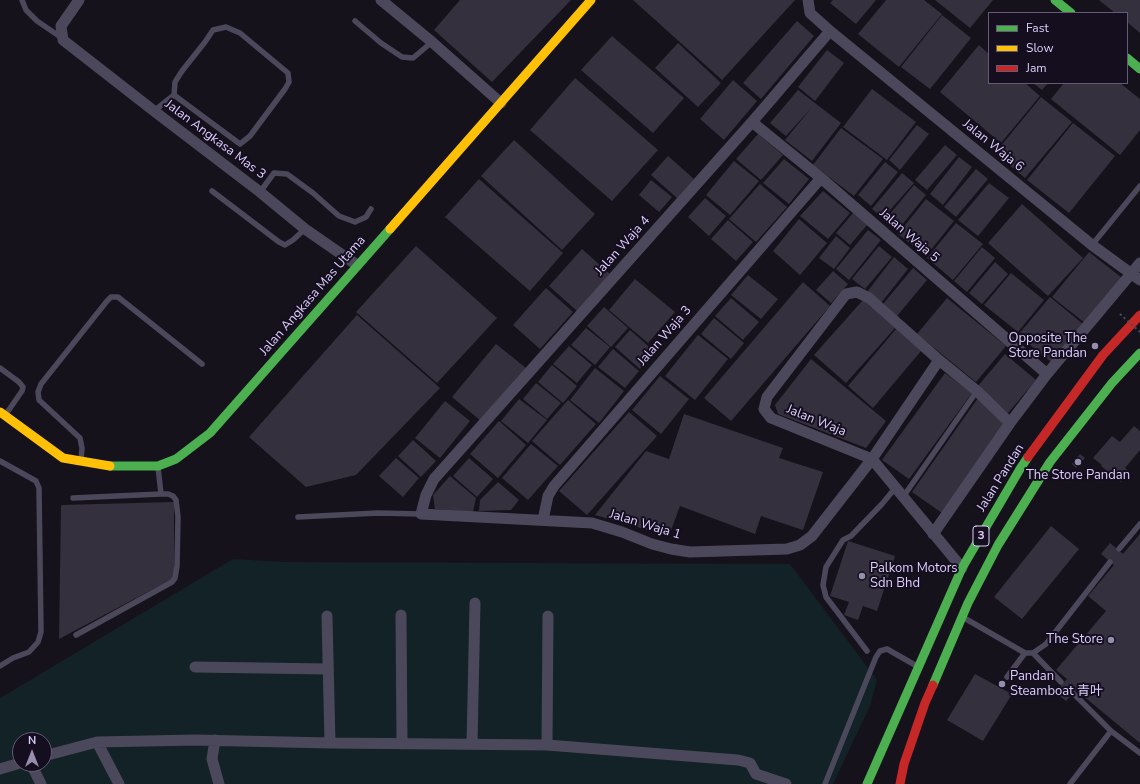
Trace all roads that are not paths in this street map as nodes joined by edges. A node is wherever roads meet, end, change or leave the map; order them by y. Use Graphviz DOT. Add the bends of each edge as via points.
graph roads {
  1 [pos="22,0"];
  2 [pos="79,0"];
  3 [pos="381,0"];
  4 [pos="591,0"];
  5 [pos="808,0"];
  6 [pos="1055,0"];
  7 [pos="1070,12"];
  8 [pos="355,21"];
  9 [pos="830,31"];
  10 [pos="62,36"];
  11 [pos="432,42"];
  12 [pos="1128,59"];
  13 [pos="1140,69"];
  14 [pos="174,95"];
  15 [pos="501,103"];
  16 [pos="154,111"];
  17 [pos="752,122"];
  18 [pos="821,178"];
  19 [pos="1140,186"];
  20 [pos="212,191"];
  21 [pos="260,192"];
  22 [pos="372,209"];
  23 [pos="305,229"];
  24 [pos="1092,245"];
  25 [pos="1140,262"];
  26 [pos="357,265"];
  27 [pos="1136,277"];
  28 [pos="1140,316"];
  29 [pos="1140,353"];
  30 [pos="939,360"];
  31 [pos="202,364"];
  32 [pos="0,368"];
  33 [pos="1046,374"];
  34 [pos="977,391"];
  35 [pos="2,414"];
  36 [pos="1010,423"];
  37 [pos="872,459"];
  38 [pos="0,461"];
  39 [pos="81,462"];
  40 [pos="158,466"];
  41 [pos="896,487"];
  42 [pos="161,494"];
  43 [pos="903,497"];
  44 [pos="73,498"];
  45 [pos="421,514"];
  46 [pos="298,518"];
  47 [pos="543,520"];
  48 [pos="1140,524"];
  49 [pos="933,534"];
  50 [pos="1119,549"];
  51 [pos="1110,562"];
  52 [pos="962,568"];
  53 [pos="475,603"];
  54 [pos="401,615"];
  55 [pos="327,616"];
  56 [pos="548,616"];
  57 [pos="962,617"];
  58 [pos="76,635"];
  59 [pos="867,652"];
  60 [pos="1025,653"];
  61 [pos="1033,653"];
  62 [pos="0,666"];
  63 [pos="195,667"];
  64 [pos="918,667"];
  65 [pos="328,670"];
  66 [pos="1007,677"];
  67 [pos="1061,682"];
  68 [pos="1074,694"];
  69 [pos="1111,731"];
  70 [pos="215,740"];
  71 [pos="97,742"];
  72 [pos="330,743"];
  73 [pos="402,744"];
  74 [pos="472,744"];
  75 [pos="547,745"];
  76 [pos="1140,753"];
  77 [pos="52,754"];
  78 [pos="12,765"];
  79 [pos="0,769"];
  80 [pos="35,772"];
  81 [pos="41,784"];
  82 [pos="119,784"];
  83 [pos="219,784"];
  84 [pos="786,784"];
  85 [pos="825,784"];
  86 [pos="867,784"];
  87 [pos="900,784"];
  88 [pos="1070,784"];
  1 -- 10 [label="lane" via="26,10"];
  2 -- 10 [label="street" via="61,26"];
  3 -- 11 [label="street"];
  4 -- 15 [label="main road, Jalan Angkasa Mas Utama"];
  5 -- 9 [label="street" via="810,13"];
  6 -- 7 [label="main road"];
  8 -- 11 [label="lane" via="402,57 413,58"];
  9 -- 17 [label="street, Jalan Waja 4"];
  9 -- 24 [label="street, Jalan Waja 6"];
  10 -- 16 [label="street, Jalan Angkasa Mas 3"];
  11 -- 15 [label="street"];
  12 -- 13 [label="main road"];
  14 -- 14 [label="lane" via="240,144 250,136 285,90 289,82 288,73 240,33 226,27 213,30 175,82"];
  14 -- 16 [label="lane"];
  15 -- 26 [label="main road, Jalan Angkasa Mas Utama"];
  16 -- 21 [label="street, Jalan Angkasa Mas 3"];
  17 -- 18 [label="street, Jalan Waja 5"];
  17 -- 45 [label="street, Jalan Waja 4" via="434,479"];
  18 -- 33 [label="street, Jalan Waja 5"];
  18 -- 47 [label="street, Jalan Waja 3" via="554,486 548,496"];
  19 -- 24 [label="lane"];
  20 -- 23 [label="lane" via="285,245"];
  21 -- 22 [label="lane" via="274,173 288,174 339,216 355,222 366,217"];
  21 -- 23 [label="street, Jalan Angkasa Mas 3"];
  23 -- 26 [label="street, Jalan Angkasa Mas 3"];
  24 -- 27 [label="street, Jalan Waja 6"];
  25 -- 27 [label="street"];
  26 -- 40 [label="main road, Jalan Angkasa Mas Utama" via="210,433 176,459"];
  27 -- 33 [label="street"];
  28 -- 52 [label="main road, Jalan Pandan / 3" via="1103,356 1020,469"];
  29 -- 57 [label="main road, 3" via="1112,383 1050,462 998,545"];
  30 -- 34 [label="street"];
  30 -- 37 [label="street, Jalan Waja 1"];
  30 -- 37 [label="street, Jalan Waja" via="869,298 857,292 846,294 767,397 764,409 771,418"];
  31 -- 39 [label="lane" via="118,297 111,297 106,301 41,384 38,392 39,400 80,438"];
  32 -- 35 [label="lane" via="23,387"];
  33 -- 36 [label="street"];
  34 -- 36 [label="street"];
  34 -- 43 [label="lane"];
  35 -- 39 [label="main road, Jalan Angkasa Mas Utama" via="63,458"];
  36 -- 49 [label="street"];
  37 -- 41 [label="street, Jalan Waja"];
  37 -- 47 [label="street, Jalan Waja 1" via="812,536 800,545 787,549 690,552 652,544 592,523"];
  38 -- 62 [label="lane" via="36,481 39,488 41,632 38,642 29,652"];
  39 -- 40 [label="main road, Jalan Angkasa Mas Utama" via="103,466"];
  40 -- 42 [label="lane"];
  41 -- 43 [label="street, Jalan Waja"];
  41 -- 59 [label="lane" via="851,536 843,540 826,567 823,585 826,597"];
  42 -- 44 [label="lane"];
  42 -- 58 [label="lane" via="168,494 176,500 178,517 175,578"];
  43 -- 49 [label="street, Jalan Waja"];
  45 -- 46 [label="lane, Jalan Waja 1" via="378,513"];
  45 -- 47 [label="street, Jalan Waja 1"];
  48 -- 50 [label="lane"];
  49 -- 52 [label="street, Jalan Waja"];
  51 -- 61 [label="lane" via="1046,644"];
  52 -- 64 [label="main road, Jalan Pandan / 3"];
  53 -- 74 [label="street"];
  54 -- 73 [label="street"];
  55 -- 65 [label="street"];
  56 -- 75 [label="street"];
  57 -- 60 [label="lane"];
  57 -- 87 [label="main road, 3" via="925,703 904,764"];
  60 -- 61 [label="lane"];
  60 -- 66 [label="lane"];
  61 -- 67 [label="lane"];
  63 -- 65 [label="street"];
  64 -- 85 [label="lane" via="887,649 876,656"];
  64 -- 86 [label="main road, Jalan Pandan / 3"];
  65 -- 72 [label="street"];
  68 -- 69 [label="lane"];
  69 -- 76 [label="lane"];
  69 -- 88 [label="lane"];
  70 -- 71 [label="street"];
  70 -- 72 [label="street"];
  70 -- 83 [label="street" via="212,758"];
  71 -- 77 [label="street"];
  71 -- 82 [label="street"];
  72 -- 73 [label="street"];
  73 -- 74 [label="street"];
  74 -- 75 [label="street"];
  75 -- 84 [label="street" via="738,760 750,763 756,774"];
  78 -- 79 [label="street"];
  80 -- 81 [label="street"];
}
